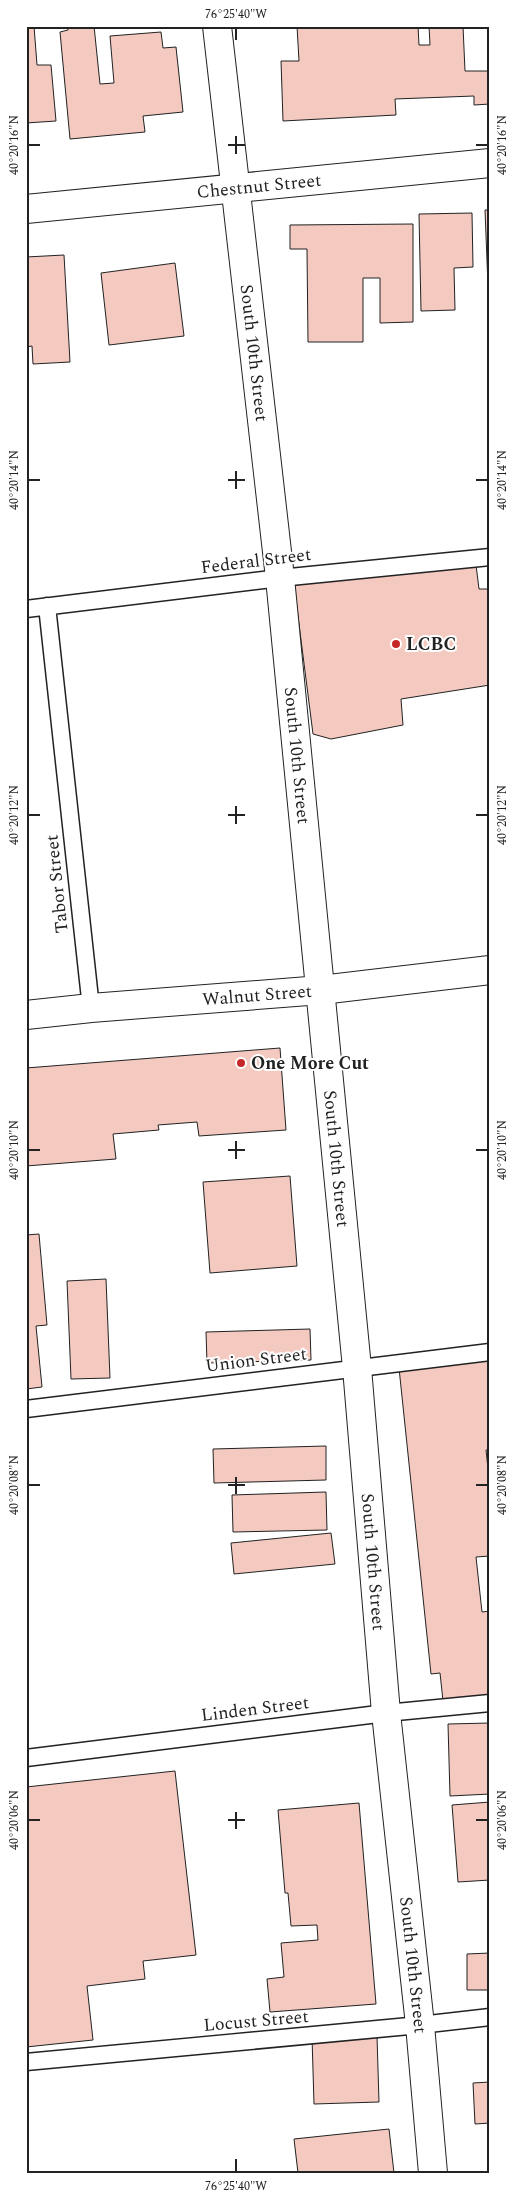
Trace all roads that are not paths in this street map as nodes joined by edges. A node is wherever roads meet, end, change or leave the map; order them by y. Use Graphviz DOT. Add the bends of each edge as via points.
graph roads {
  1 [pos="217,26"];
  2 [pos="490,163"];
  3 [pos="235,189"];
  4 [pos="26,209"];
  5 [pos="490,557"];
  6 [pos="280,578"];
  7 [pos="46,606"];
  8 [pos="26,609"];
  9 [pos="490,970"];
  10 [pos="321,990"];
  11 [pos="91,1008"];
  12 [pos="26,1016"];
  13 [pos="490,1352"];
  14 [pos="357,1368"];
  15 [pos="26,1409"];
  16 [pos="490,1703"];
  17 [pos="386,1713"];
  18 [pos="26,1758"];
  19 [pos="490,2017"];
  20 [pos="420,2025"];
  21 [pos="26,2062"];
  22 [pos="433,2173"];
  1 -- 3 [label="main road, South 10th Street"];
  2 -- 3 [label="main road, Chestnut Street"];
  3 -- 4 [label="main road, Chestnut Street"];
  3 -- 6 [label="main road, South 10th Street"];
  5 -- 6 [label="lane, Federal Street"];
  6 -- 7 [label="lane, Federal Street"];
  6 -- 10 [label="main road, South 10th Street"];
  7 -- 8 [label="lane, Federal Street"];
  7 -- 11 [label="lane, Tabor Street"];
  9 -- 10 [label="main road, Walnut Street"];
  10 -- 11 [label="main road, Walnut Street"];
  10 -- 14 [label="main road, South 10th Street"];
  11 -- 12 [label="main road, Walnut Street"];
  13 -- 14 [label="lane, Union Street"];
  14 -- 15 [label="lane, Union Street"];
  14 -- 17 [label="main road, South 10th Street"];
  16 -- 17 [label="lane, Linden Street"];
  17 -- 18 [label="lane, Linden Street"];
  17 -- 20 [label="main road, South 10th Street"];
  19 -- 20 [label="lane, Locust Street"];
  20 -- 21 [label="lane, Locust Street"];
  20 -- 22 [label="main road, South 10th Street"];
}
